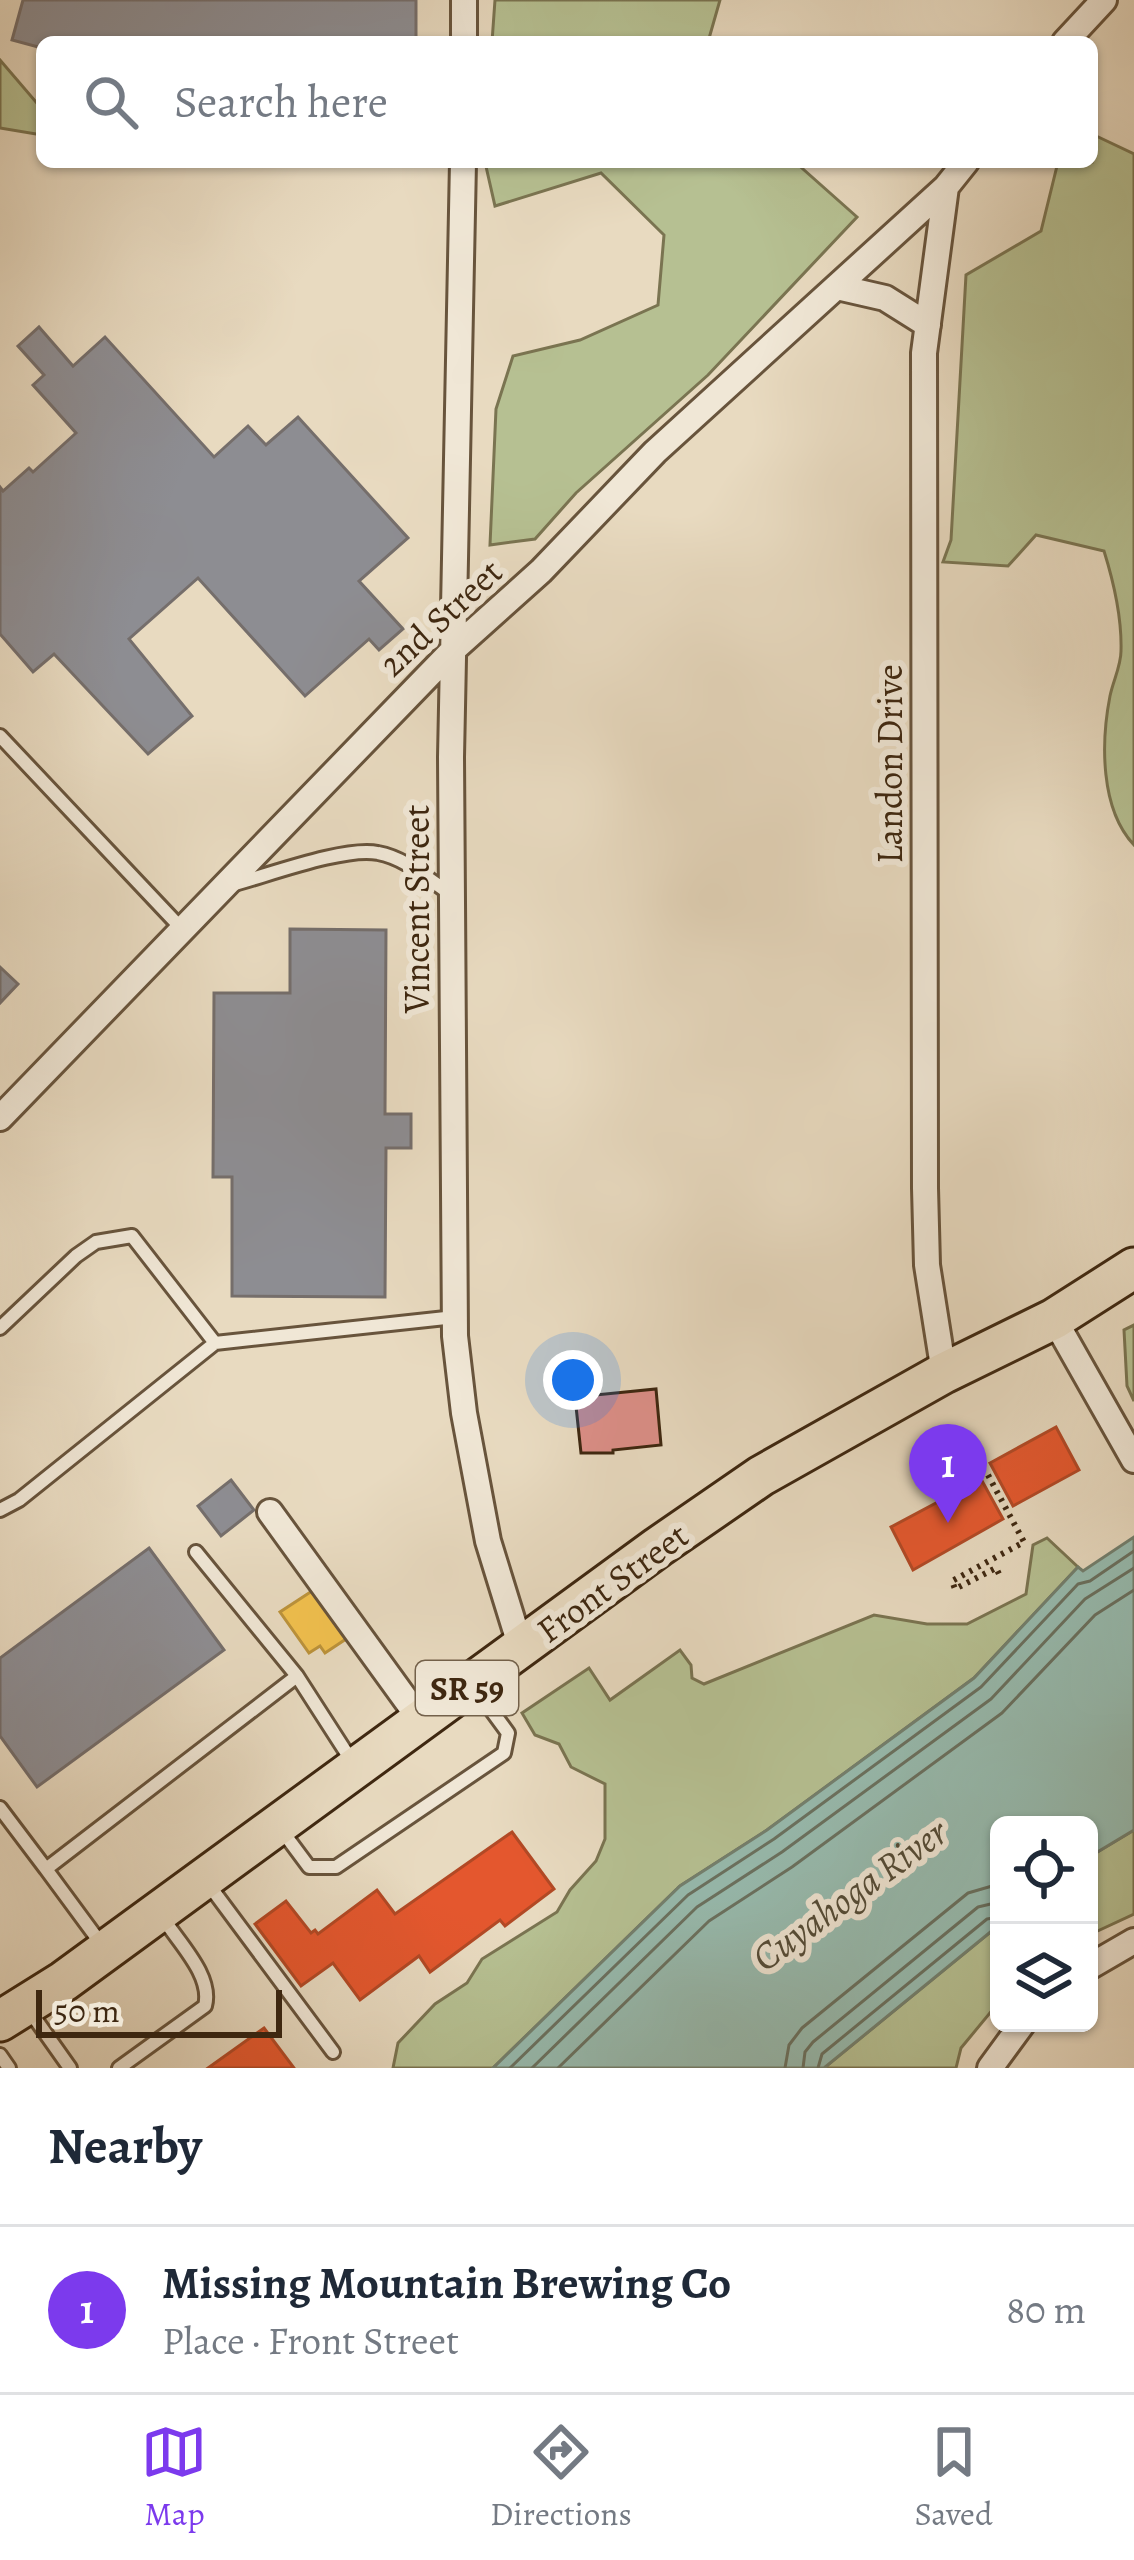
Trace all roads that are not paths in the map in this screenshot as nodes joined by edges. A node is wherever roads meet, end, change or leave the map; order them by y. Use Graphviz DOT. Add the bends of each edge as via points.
graph roads {
  1 [pos="464,0"];
  2 [pos="1104,0"];
  3 [pos="464,36"];
  4 [pos="1071,36"];
  5 [pos="463,168"];
  6 [pos="961,168"];
  7 [pos="946,187"];
  8 [pos="837,287"];
  9 [pos="928,325"];
  10 [pos="454,649"];
  11 [pos="0,736"];
  12 [pos="221,888"];
  13 [pos="453,896"];
  14 [pos="182,929"];
  15 [pos="0,1118"];
  16 [pos="1134,1268"];
  17 [pos="455,1317"];
  18 [pos="1054,1319"];
  19 [pos="0,1328"];
  20 [pos="215,1343"];
  21 [pos="944,1373"];
  22 [pos="1134,1460"];
  23 [pos="0,1510"];
  24 [pos="270,1512"];
  25 [pos="196,1552"];
  26 [pos="521,1648"];
  27 [pos="297,1676"];
  28 [pos="472,1684"];
  29 [pos="422,1722"];
  30 [pos="356,1769"];
  31 [pos="0,1808"];
  32 [pos="278,1826"];
  33 [pos="46,1868"];
  34 [pos="204,1879"];
  35 [pos="159,1912"];
  36 [pos="1134,1942"];
  37 [pos="106,1951"];
  38 [pos="1098,1962"];
  39 [pos="13,2013"];
  40 [pos="1016,2032"];
  41 [pos="333,2052"];
  42 [pos="0,2055"];
  43 [pos="9,2068"];
  44 [pos="70,2068"];
  45 [pos="119,2068"];
  46 [pos="990,2068"];
  1 -- 3 [label="street"];
  2 -- 4 [label="street"];
  5 -- 10 [label="street, Vincent Street"];
  6 -- 7 [label="street"];
  7 -- 8 [label="street, 2nd Street"];
  7 -- 9 [label="street, Landon Drive"];
  8 -- 9 [label="street" via="885,298"];
  8 -- 10 [label="street, 2nd Street"];
  9 -- 21 [label="street, Landon Drive" via="925,1188"];
  10 -- 12 [label="street, 2nd Street"];
  10 -- 13 [label="street, Vincent Street"];
  11 -- 14 [label="lane"];
  12 -- 13 [label="lane" via="375,851"];
  12 -- 14 [label="street, 2nd Street"];
  13 -- 17 [label="street, Vincent Street"];
  14 -- 15 [label="street, 2nd Street"];
  16 -- 18 [label="main road, SR 59"];
  17 -- 20 [label="lane"];
  17 -- 26 [label="street, Vincent Street" via="478,1490"];
  18 -- 21 [label="main road, SR 59"];
  18 -- 22 [label="street"];
  19 -- 20 [label="lane" via="96,1242 132,1236"];
  20 -- 23 [label="lane"];
  21 -- 26 [label="main road, Front Street / SR 59" via="761,1476"];
  24 -- 29 [label="street"];
  25 -- 27 [label="lane"];
  26 -- 28 [label="main road, Front Street / SR 59"];
  27 -- 30 [label="lane"];
  27 -- 33 [label="lane"];
  28 -- 29 [label="main road, Front Street / SR 59"];
  28 -- 32 [label="lane" via="508,1733 504,1753 336,1868 309,1868"];
  29 -- 30 [label="main road, Front Street / SR 59"];
  30 -- 32 [label="main road, Front Street / SR 59"];
  31 -- 33 [label="lane"];
  32 -- 34 [label="main road, Front Street / SR 59"];
  33 -- 37 [label="lane"];
  34 -- 35 [label="main road, Front Street / SR 59"];
  34 -- 41 [label="lane"];
  35 -- 37 [label="main road, Front Street / SR 59"];
  35 -- 45 [label="lane" via="208,1992 205,2006"];
  36 -- 38 [label="street"];
  37 -- 39 [label="main road, Front Street / SR 59"];
  39 -- 44 [label="lane"];
  40 -- 46 [label="street"];
  42 -- 43 [label="lane"];
}
